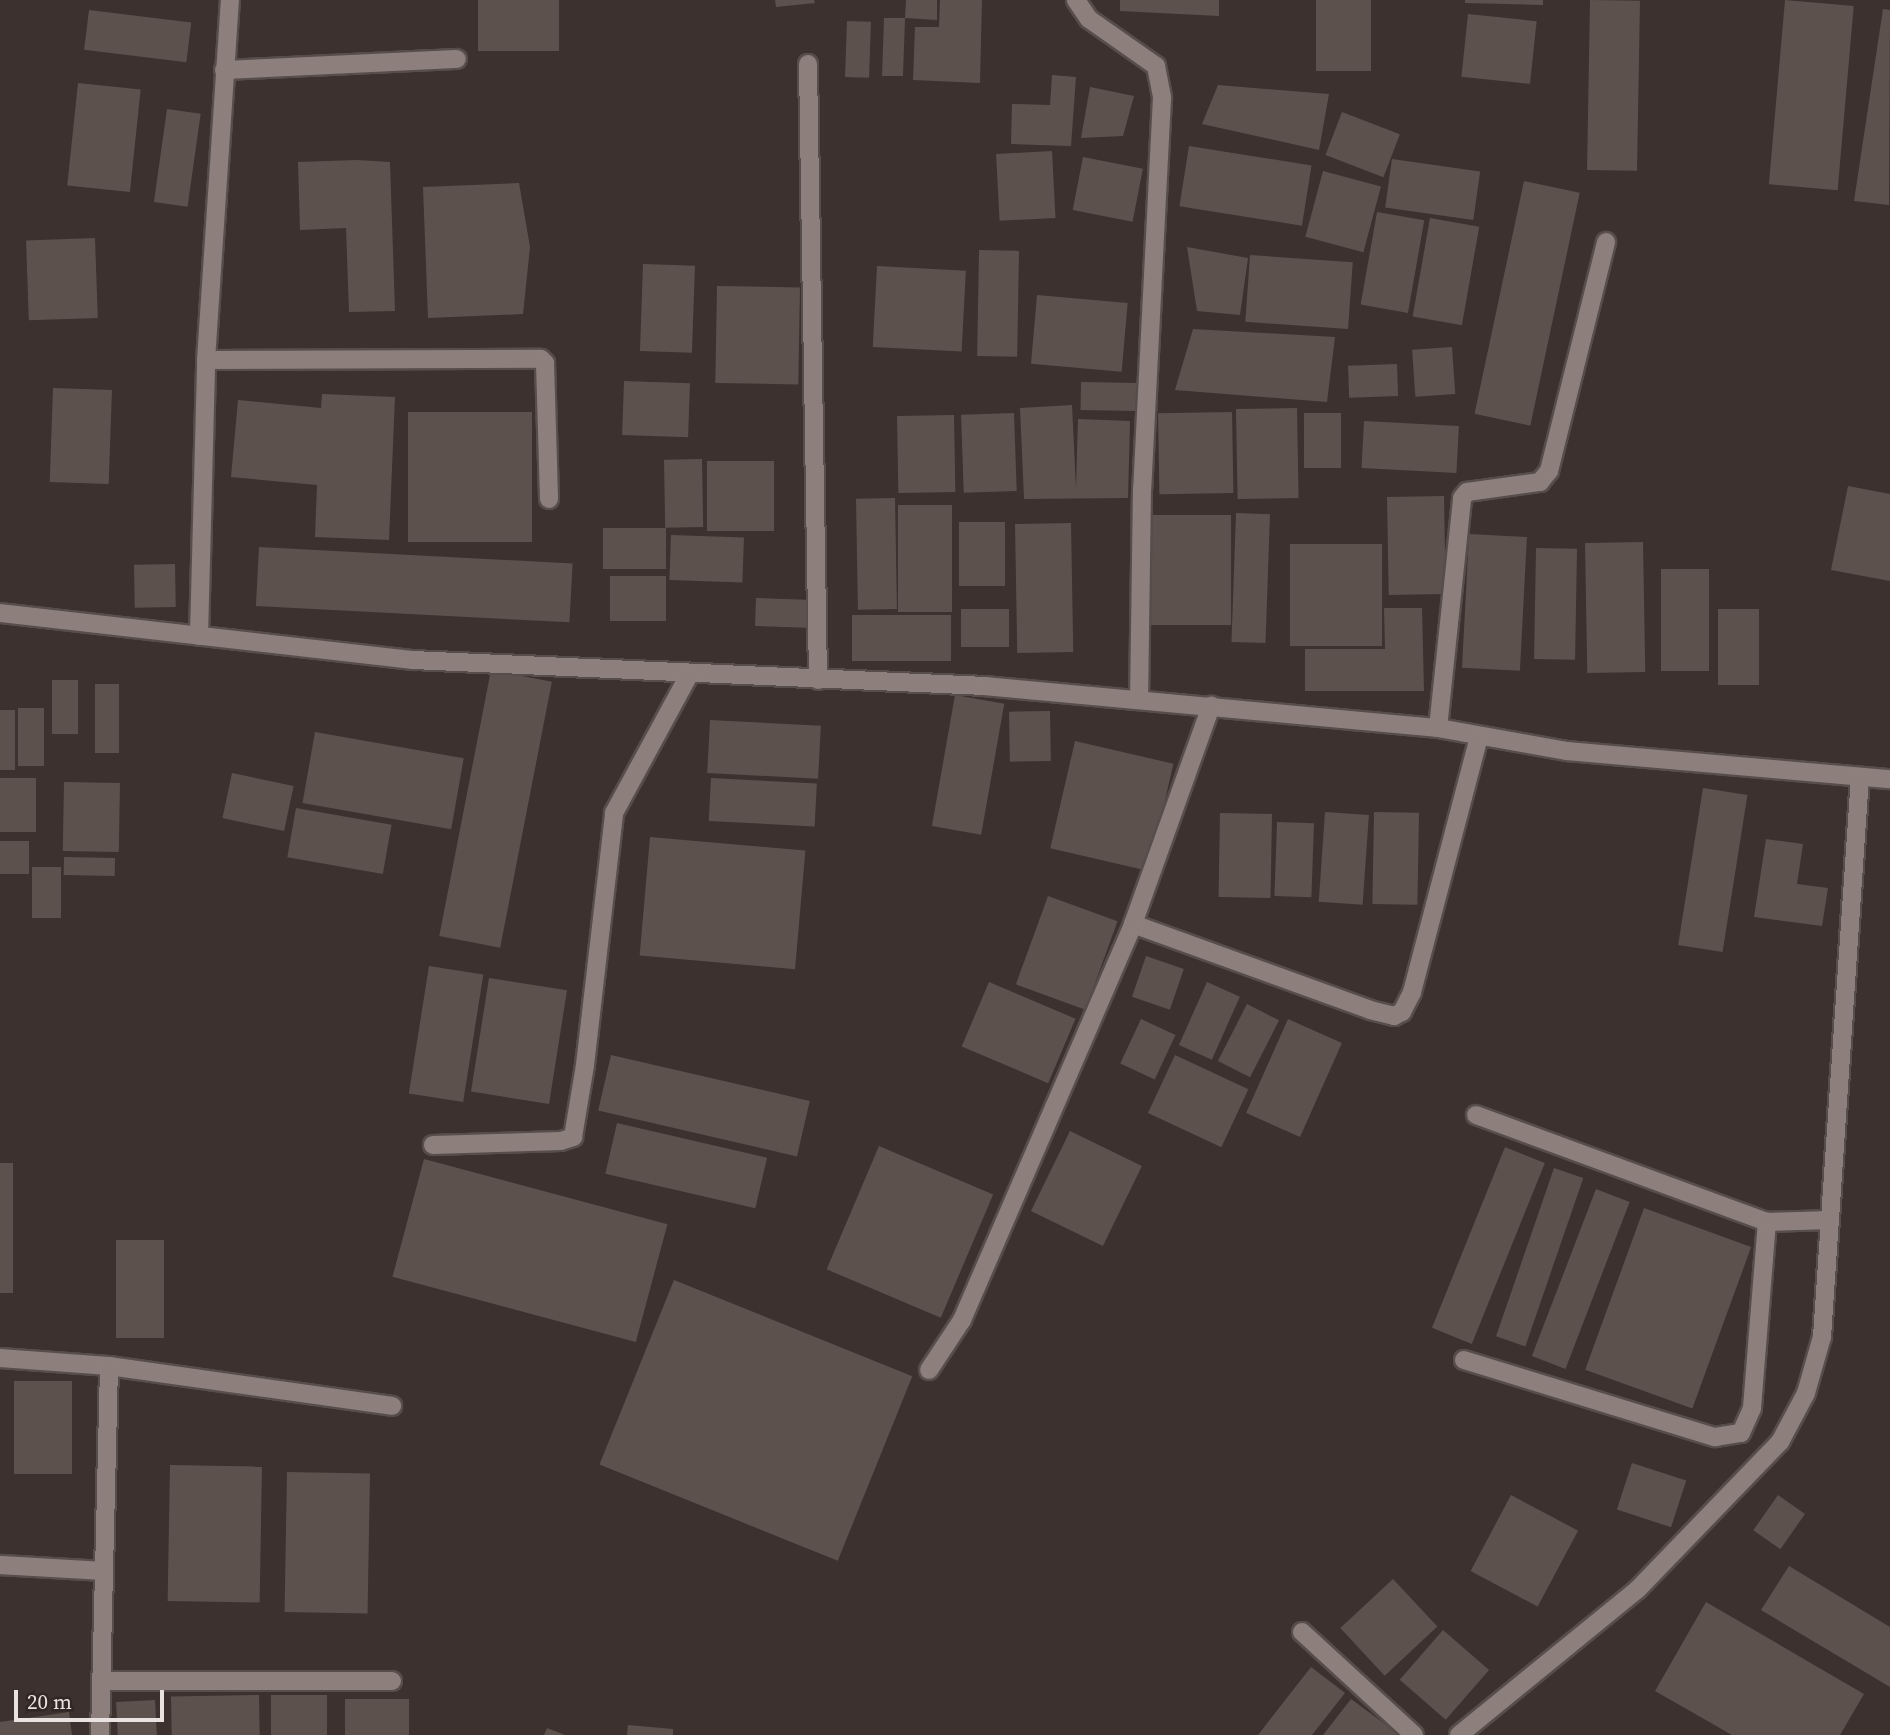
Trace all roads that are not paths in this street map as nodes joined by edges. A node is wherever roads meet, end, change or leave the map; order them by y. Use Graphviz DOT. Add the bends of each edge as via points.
graph roads {
  1 [pos="230,0"];
  2 [pos="1076,0"];
  3 [pos="457,59"];
  4 [pos="808,64"];
  5 [pos="224,70"];
  6 [pos="1606,242"];
  7 [pos="206,360"];
  8 [pos="549,499"];
  9 [pos="0,614"];
  10 [pos="199,636"];
  11 [pos="690,674"];
  12 [pos="818,680"];
  13 [pos="1139,700"];
  14 [pos="1211,706"];
  15 [pos="1438,727"];
  16 [pos="1479,737"];
  17 [pos="1860,776"];
  18 [pos="1890,779"];
  19 [pos="1133,924"];
  20 [pos="1476,1115"];
  21 [pos="433,1144"];
  22 [pos="1830,1220"];
  23 [pos="1767,1222"];
  24 [pos="0,1358"];
  25 [pos="1464,1360"];
  26 [pos="109,1366"];
  27 [pos="929,1370"];
  28 [pos="391,1406"];
  29 [pos="0,1565"];
  30 [pos="104,1571"];
  31 [pos="1303,1632"];
  32 [pos="101,1681"];
  33 [pos="392,1681"];
  34 [pos="100,1735"];
  35 [pos="1414,1735"];
  36 [pos="1460,1735"];
  1 -- 5 [label="street"];
  2 -- 13 [label="street" via="1089,19 1156,66 1162,98 1142,489"];
  3 -- 5 [label="street"];
  4 -- 12 [label="street"];
  5 -- 7 [label="street"];
  6 -- 15 [label="street" via="1549,471 1540,482 1466,492 1462,498"];
  7 -- 8 [label="street" via="541,359 545,363"];
  7 -- 10 [label="street"];
  9 -- 10 [label="street"];
  10 -- 11 [label="street" via="413,660"];
  11 -- 12 [label="street"];
  11 -- 21 [label="street" via="614,813 573,1137 561,1142"];
  12 -- 13 [label="street" via="985,686"];
  13 -- 14 [label="street"];
  14 -- 15 [label="street"];
  14 -- 19 [label="street"];
  15 -- 16 [label="street"];
  16 -- 17 [label="street" via="1567,751"];
  16 -- 19 [label="street" via="1412,992 1395,1016"];
  17 -- 18 [label="street"];
  17 -- 22 [label="street"];
  19 -- 27 [label="street" via="962,1320"];
  20 -- 23 [label="street"];
  22 -- 23 [label="street"];
  22 -- 36 [label="street" via="1822,1336 1807,1393 1780,1442 1637,1590"];
  23 -- 25 [label="street" via="1752,1408 1741,1433 1715,1437"];
  24 -- 26 [label="street"];
  26 -- 28 [label="street"];
  26 -- 30 [label="street"];
  29 -- 30 [label="street"];
  30 -- 32 [label="street"];
  31 -- 35 [label="street"];
  32 -- 33 [label="street"];
  32 -- 34 [label="street"];
}
